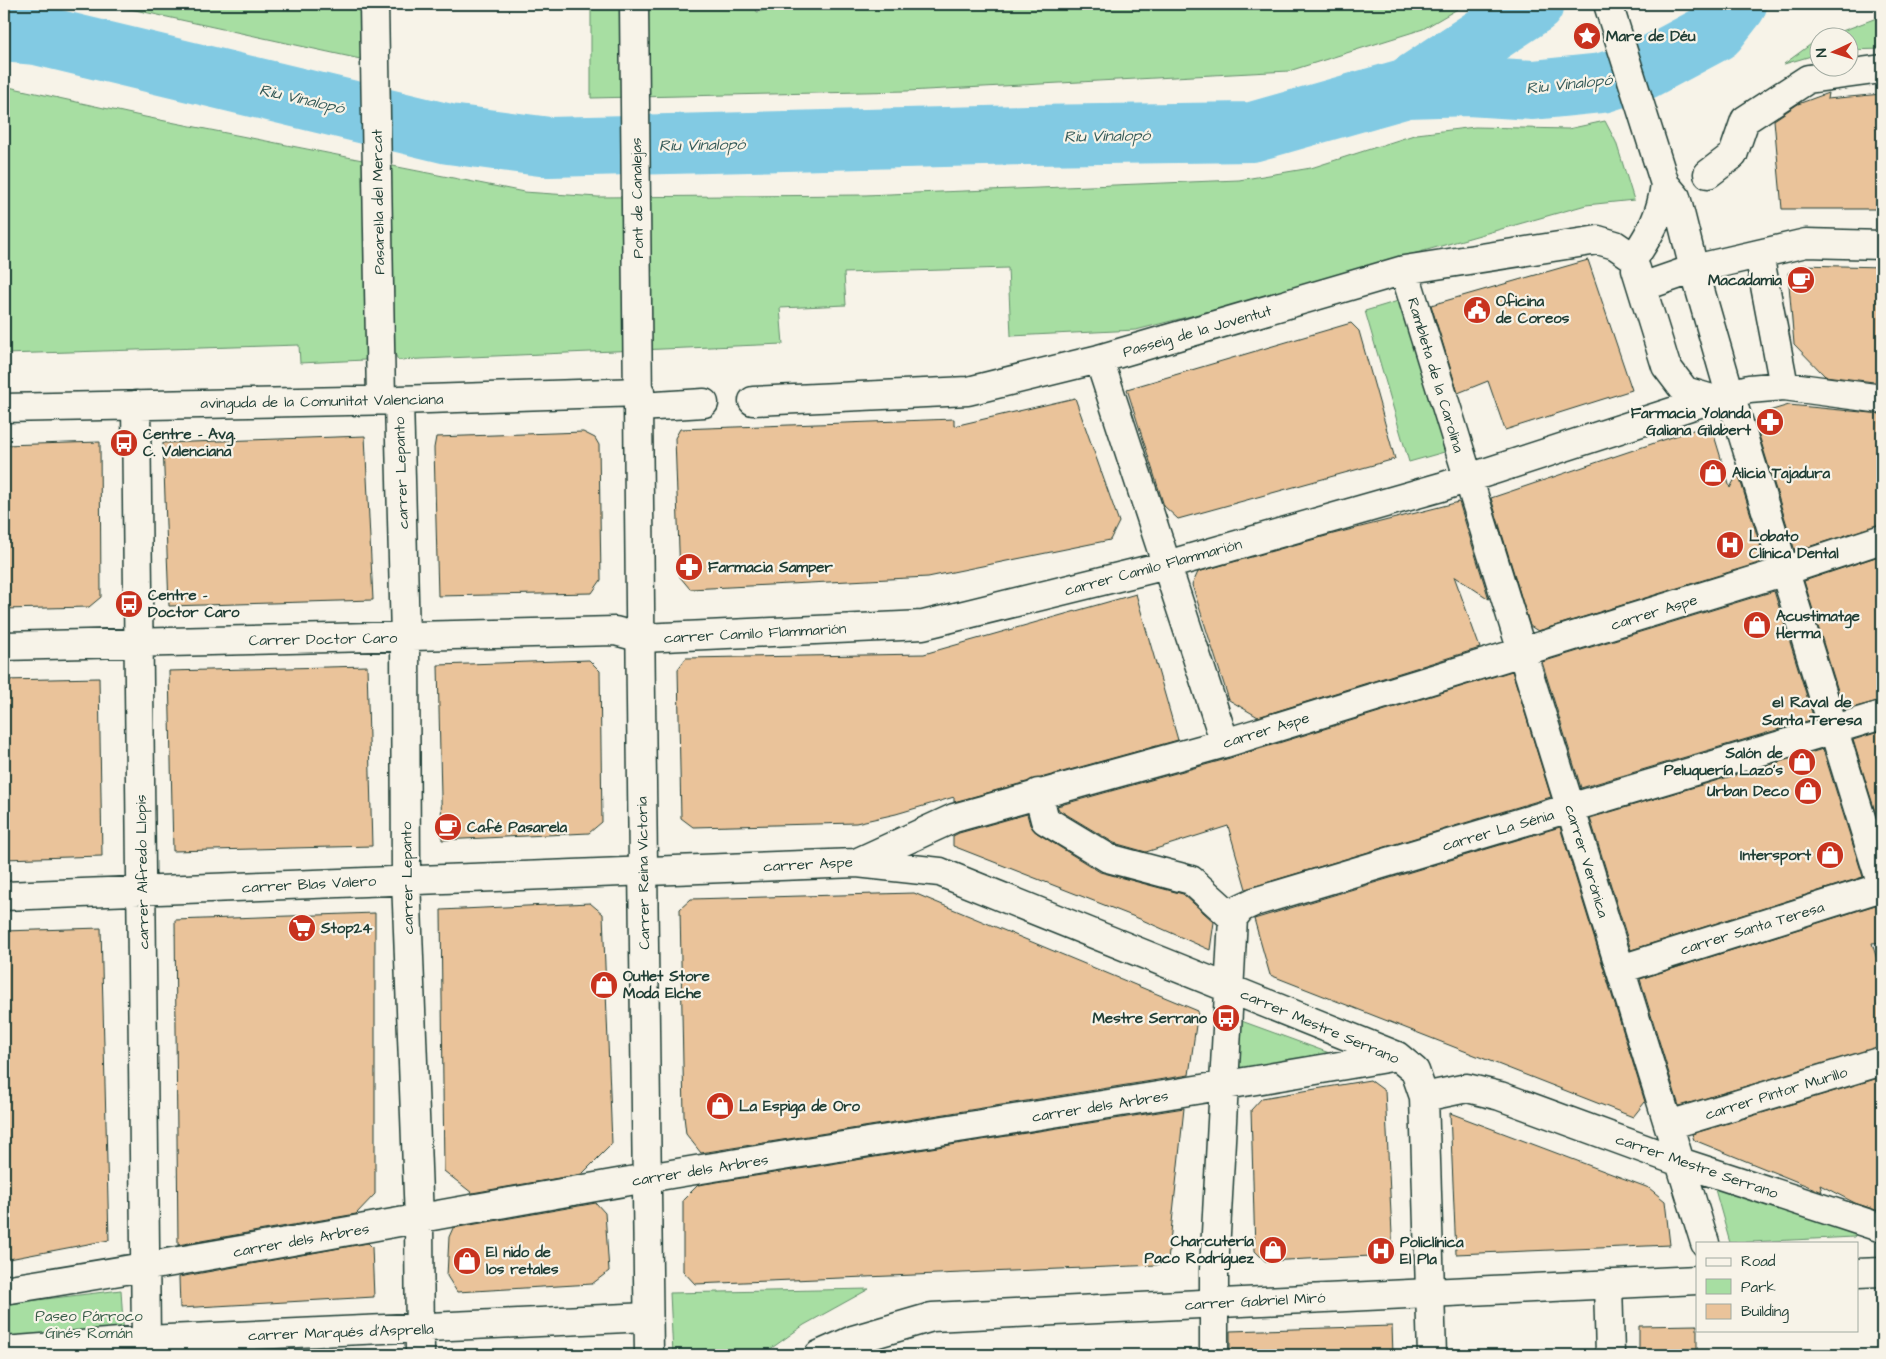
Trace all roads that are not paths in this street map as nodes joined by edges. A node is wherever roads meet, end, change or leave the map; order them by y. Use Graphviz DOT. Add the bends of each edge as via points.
graph roads {
  1 [pos="374,4"];
  2 [pos="634,4"];
  3 [pos="1608,4"];
  4 [pos="1882,69"];
  5 [pos="1708,174"];
  6 [pos="1665,184"];
  7 [pos="1882,245"];
  8 [pos="1759,254"];
  9 [pos="1634,258"];
  10 [pos="1694,269"];
  11 [pos="1404,270"];
  12 [pos="1642,287"];
  13 [pos="1099,360"];
  14 [pos="1666,366"];
  15 [pos="1784,386"];
  16 [pos="1721,396"];
  17 [pos="640,399"];
  18 [pos="1882,399"];
  19 [pos="390,400"];
  20 [pos="753,400"];
  21 [pos="704,403"];
  22 [pos="136,405"];
  23 [pos="4,408"];
  24 [pos="1650,419"];
  25 [pos="1468,479"];
  26 [pos="1882,539"];
  27 [pos="1167,565"];
  28 [pos="1785,571"];
  29 [pos="406,638"];
  30 [pos="642,638"];
  31 [pos="139,642"];
  32 [pos="4,646"];
  33 [pos="1523,652"];
  34 [pos="1882,715"];
  35 [pos="1834,730"];
  36 [pos="1225,743"];
  37 [pos="1038,794"];
  38 [pos="1571,808"];
  39 [pos="856,863"];
  40 [pos="644,871"];
  41 [pos="406,879"];
  42 [pos="1882,887"];
  43 [pos="142,891"];
  44 [pos="4,896"];
  45 [pos="1233,918"];
  46 [pos="1621,969"];
  47 [pos="1231,988"];
  48 [pos="1397,1056"];
  49 [pos="1882,1061"];
  50 [pos="1223,1086"];
  51 [pos="1424,1098"];
  52 [pos="1669,1125"];
  53 [pos="1680,1162"];
  54 [pos="646,1178"];
  55 [pos="419,1220"];
  56 [pos="1882,1228"];
  57 [pos="1705,1242"];
  58 [pos="146,1268"];
  59 [pos="1882,1272"];
  60 [pos="1858,1273"];
  61 [pos="1696,1280"];
  62 [pos="1608,1284"];
  63 [pos="4,1290"];
  64 [pos="1430,1293"];
  65 [pos="1215,1303"];
  66 [pos="648,1317"];
  67 [pos="146,1340"];
  68 [pos="420,1342"];
  69 [pos="4,1351"];
  70 [pos="648,1355"];
  71 [pos="819,1355"];
  72 [pos="1214,1355"];
  73 [pos="1432,1355"];
  74 [pos="1610,1355"];
  1 -- 19 [label="street, Pasarel·la del Mercat"];
  2 -- 17 [label="street, Pont de Canalejas"];
  3 -- 6 [label="street"];
  4 -- 5 [label="street" via="1808,79 1744,120 1733,155"];
  6 -- 9 [label="street" via="1662,209"];
  6 -- 10 [label="street" via="1676,196"];
  7 -- 8 [label="street" via="1806,243"];
  8 -- 10 [label="street"];
  8 -- 15 [label="street"];
  9 -- 11 [label="street, Passeig de la Joventut" via="1598,240"];
  9 -- 12 [label="street"];
  10 -- 12 [label="street"];
  10 -- 16 [label="street"];
  11 -- 13 [label="street, Passeig de la Joventut"];
  11 -- 25 [label="street, Rambleta de la Carolina"];
  12 -- 14 [label="street"];
  13 -- 20 [label="street, Passeig de la Joventut" via="968,391"];
  13 -- 27 [label="street"];
  14 -- 16 [label="street" via="1685,391"];
  14 -- 24 [label="street" via="1664,392"];
  15 -- 16 [label="street, carrer Camilo Flammarión" via="1749,389"];
  15 -- 18 [label="street, carrer Camilo Flammarión"];
  16 -- 24 [label="street, carrer Camilo Flammarión"];
  16 -- 28 [label="street"];
  17 -- 19 [label="street, avinguda de la Comunitat Valenciana"];
  17 -- 21 [label="street, avinguda de la Comunitat Valenciana"];
  17 -- 30 [label="street, Carrer Reina Victoria"];
  19 -- 22 [label="street, avinguda de la Comunitat Valenciana"];
  19 -- 29 [label="street, carrer Lepanto"];
  22 -- 23 [label="street, avinguda de la Comunitat Valenciana"];
  22 -- 31 [label="street, carrer Alfredo Llopis"];
  24 -- 25 [label="street, carrer Camilo Flammarión"];
  25 -- 27 [label="street, carrer Camilo Flammarión"];
  25 -- 33 [label="street, carrer Verónica"];
  26 -- 28 [label="street, carrer Aspe"];
  27 -- 30 [label="street, carrer Camilo Flammarión" via="923,625"];
  27 -- 36 [label="street"];
  28 -- 33 [label="street, carrer Aspe"];
  28 -- 35 [label="street"];
  29 -- 30 [label="street, Carrer Doctor Caro" via="615,631"];
  29 -- 31 [label="street, Carrer Doctor Caro"];
  29 -- 41 [label="street, carrer Lepanto"];
  30 -- 40 [label="street, Carrer Reina Victoria"];
  31 -- 32 [label="street, Carrer Doctor Caro"];
  31 -- 43 [label="street, carrer Alfredo Llopis"];
  33 -- 36 [label="street, carrer Aspe"];
  33 -- 38 [label="street, carrer Verónica"];
  34 -- 35 [label="street, carrer La Sénia"];
  35 -- 38 [label="street, carrer La Sénia"];
  35 -- 42 [label="street"];
  36 -- 37 [label="street, carrer Aspe"];
  37 -- 39 [label="street, carrer Aspe" via="954,818"];
  37 -- 45 [label="street" via="1045,820 1108,858 1191,880"];
  38 -- 45 [label="street, carrer La Sénia" via="1254,902 1241,908"];
  38 -- 46 [label="street, carrer Verónica"];
  39 -- 40 [label="street, carrer Aspe"];
  39 -- 47 [label="street, carrer Mestre Serrano" via="940,872"];
  40 -- 41 [label="street, carrer Blas Valero"];
  40 -- 54 [label="street, Carrer Reina Victoria"];
  41 -- 43 [label="street, carrer Blas Valero"];
  41 -- 55 [label="street, carrer Lepanto"];
  42 -- 46 [label="street, carrer Santa Teresa"];
  43 -- 44 [label="street, carrer Blas Valero"];
  43 -- 58 [label="street, carrer Alfredo Llopis"];
  45 -- 47 [label="street"];
  46 -- 52 [label="street, carrer Verónica"];
  47 -- 48 [label="street, carrer Mestre Serrano"];
  47 -- 50 [label="street"];
  48 -- 50 [label="street, carrer dels Arbres"];
  48 -- 51 [label="street, carrer Mestre Serrano" via="1415,1071"];
  49 -- 52 [label="street, carrer Pintor Murillo"];
  50 -- 54 [label="street, carrer dels Arbres"];
  50 -- 65 [label="street"];
  51 -- 53 [label="street, carrer Mestre Serrano" via="1467,1088 1500,1096"];
  51 -- 64 [label="street"];
  52 -- 53 [label="street, carrer Verónica"];
  53 -- 56 [label="street, carrer Mestre Serrano"];
  53 -- 57 [label="street, carrer Verónica"];
  54 -- 55 [label="street, carrer dels Arbres"];
  54 -- 66 [label="street, Carrer Reina Victoria"];
  55 -- 58 [label="street, carrer dels Arbres"];
  55 -- 68 [label="street, carrer Lepanto"];
  58 -- 63 [label="street, carrer dels Arbres"];
  58 -- 67 [label="street, carrer Alfredo Llopis"];
  59 -- 60 [label="street"];
  61 -- 62 [label="street, carrer Gabriel Miró"];
  62 -- 64 [label="street, carrer Gabriel Miró"];
  62 -- 74 [label="street"];
  64 -- 65 [label="street, carrer Gabriel Miró"];
  64 -- 73 [label="street"];
  65 -- 71 [label="street, carrer Gabriel Miró" via="932,1317 853,1340"];
  65 -- 72 [label="street"];
  66 -- 68 [label="street, carrer Marqués d'Asprella"];
  66 -- 70 [label="street, Carrer Reina Victoria"];
  67 -- 68 [label="street, carrer Marqués d'Asprella"];
  67 -- 69 [label="street, carrer Marqués d'Asprella"];
}
